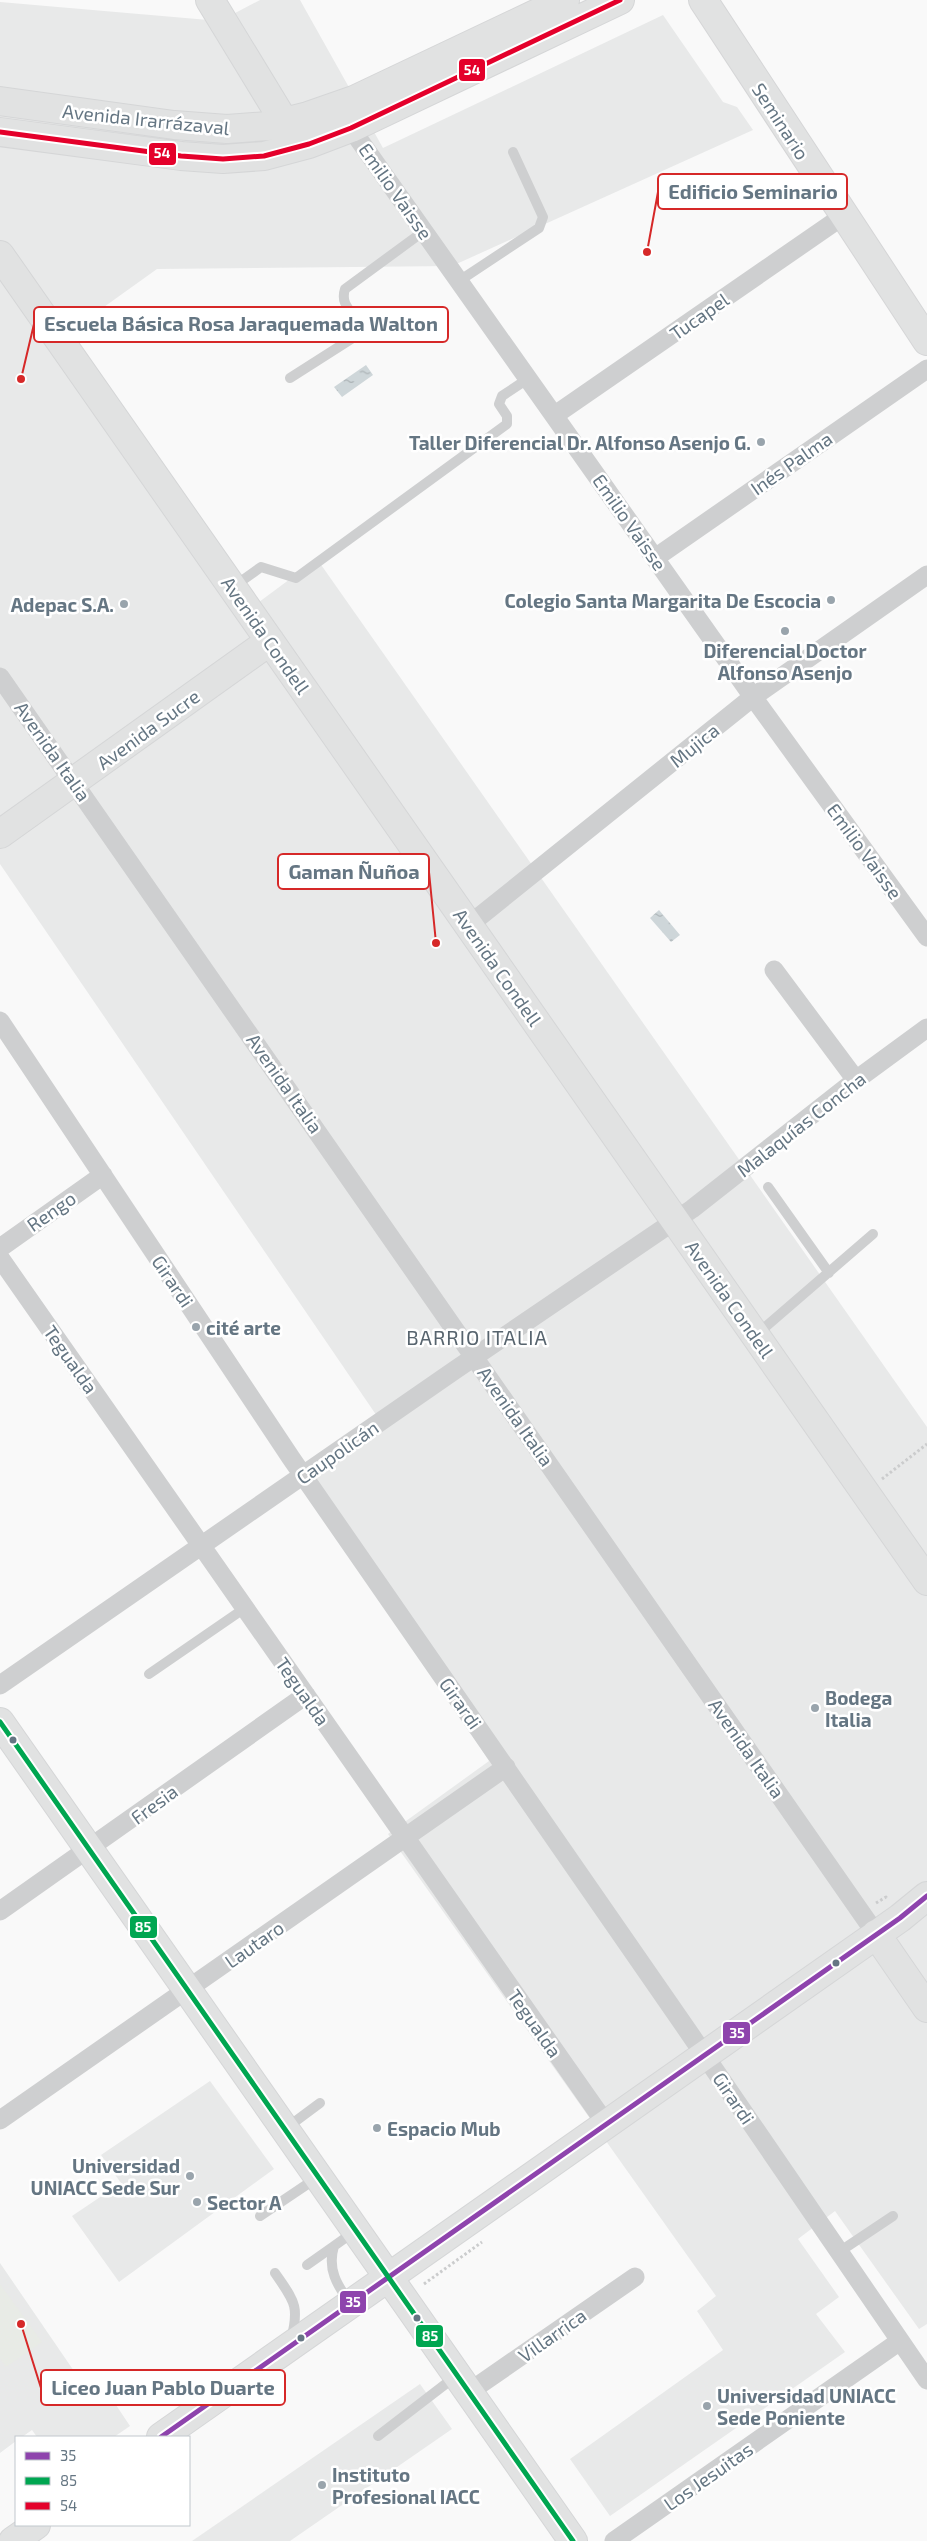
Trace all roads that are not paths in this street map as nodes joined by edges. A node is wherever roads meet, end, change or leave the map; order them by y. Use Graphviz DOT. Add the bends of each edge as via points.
graph roads {
  1 [pos="210,0"];
  2 [pos="565,0"];
  3 [pos="620,0"];
  4 [pos="703,0"];
  5 [pos="0,101"];
  6 [pos="330,109"];
  7 [pos="285,123"];
  8 [pos="351,128"];
  9 [pos="0,132"];
  10 [pos="513,152"];
  11 [pos="264,156"];
  12 [pos="844,216"];
  13 [pos="424,231"];
  14 [pos="0,255"];
  15 [pos="459,281"];
  16 [pos="927,341"];
  17 [pos="927,369"];
  18 [pos="290,378"];
  19 [pos="529,378"];
  20 [pos="555,415"];
  21 [pos="655,558"];
  22 [pos="927,576"];
  23 [pos="232,587"];
  24 [pos="270,641"];
  25 [pos="0,677"];
  26 [pos="754,697"];
  27 [pos="74,782"];
  28 [pos="0,834"];
  29 [pos="469,925"];
  30 [pos="927,937"];
  31 [pos="774,970"];
  32 [pos="0,1022"];
  33 [pos="927,1028"];
  34 [pos="856,1080"];
  35 [pos="103,1175"];
  36 [pos="768,1187"];
  37 [pos="675,1221"];
  38 [pos="873,1234"];
  39 [pos="0,1248"];
  40 [pos="0,1258"];
  41 [pos="829,1272"];
  42 [pos="756,1336"];
  43 [pos="475,1357"];
  44 [pos="303,1475"];
  45 [pos="202,1545"];
  46 [pos="927,1582"];
  47 [pos="245,1608"];
  48 [pos="149,1674"];
  49 [pos="0,1685"];
  50 [pos="306,1695"];
  51 [pos="0,1722"];
  52 [pos="506,1767"];
  53 [pos="405,1838"];
  54 [pos="89,1850"];
  55 [pos="925,1900"];
  56 [pos="0,1911"];
  57 [pos="876,1934"];
  58 [pos="188,1990"];
  59 [pos="927,2008"];
  60 [pos="705,2055"];
  61 [pos="320,2103"];
  62 [pos="0,2120"];
  63 [pos="606,2124"];
  64 [pos="285,2129"];
  65 [pos="319,2177"];
  66 [pos="260,2216"];
  67 [pos="893,2216"];
  68 [pos="356,2230"];
  69 [pos="334,2246"];
  70 [pos="839,2252"];
  71 [pos="307,2265"];
  72 [pos="389,2277"];
  73 [pos="634,2277"];
  74 [pos="280,2278"];
  75 [pos="351,2304"];
  76 [pos="900,2341"];
  77 [pos="291,2346"];
  78 [pos="927,2380"];
  79 [pos="463,2384"];
  80 [pos="162,2436"];
  81 [pos="378,2436"];
  82 [pos="573,2541"];
  83 [pos="614,2541"];
  1 -- 7 [label="main road"];
  2 -- 6 [label="main road, Avenida Irarrázaval"];
  3 -- 8 [label="main road, Avenida Irarrázaval"];
  4 -- 12 [label="main road, Seminario"];
  5 -- 7 [label="main road, Avenida Irarrázaval" via="212,128 248,129"];
  6 -- 7 [label="main road, Avenida Irarrázaval"];
  6 -- 8 [label="street, Emilio Vaisse"];
  7 -- 11 [label="main road" via="278,139"];
  8 -- 11 [label="main road, Avenida Irarrázaval" via="310,144"];
  8 -- 13 [label="street, Emilio Vaisse"];
  9 -- 11 [label="main road, Avenida Irarrázaval" via="188,157"];
  10 -- 15 [label="lane" via="543,217 539,228"];
  12 -- 16 [label="main road, Seminario"];
  12 -- 20 [label="street, Tucapel"];
  13 -- 15 [label="street, Emilio Vaisse"];
  13 -- 18 [label="lane" via="345,289 342,297 359,324 359,334"];
  14 -- 23 [label="main road, Avenida Condell"];
  15 -- 19 [label="street, Emilio Vaisse"];
  17 -- 21 [label="street, Inés Palma"];
  19 -- 20 [label="street, Emilio Vaisse"];
  19 -- 23 [label="lane" via="502,396 499,404 507,416 507,424 296,578 261,567"];
  20 -- 21 [label="street, Emilio Vaisse"];
  21 -- 26 [label="street, Emilio Vaisse"];
  22 -- 26 [label="street, Mujica"];
  23 -- 24 [label="main road, Avenida Condell"];
  24 -- 27 [label="main road, Avenida Sucre"];
  24 -- 29 [label="main road, Avenida Condell"];
  25 -- 27 [label="street, Avenida Italia"];
  26 -- 29 [label="street, Mujica"];
  26 -- 30 [label="street, Emilio Vaisse"];
  27 -- 28 [label="main road, Avenida Sucre"];
  27 -- 43 [label="street, Avenida Italia"];
  29 -- 37 [label="main road, Avenida Condell"];
  31 -- 34 [label="street"];
  32 -- 35 [label="street, Girardi"];
  33 -- 34 [label="street, Malaquías Concha"];
  34 -- 37 [label="street, Malaquías Concha"];
  35 -- 39 [label="street, Rengo"];
  35 -- 44 [label="street, Girardi"];
  36 -- 41 [label="lane"];
  37 -- 42 [label="main road, Avenida Condell"];
  37 -- 43 [label="street, Caupolicán"];
  38 -- 41 [label="lane"];
  40 -- 45 [label="street, Tegualda"];
  41 -- 42 [label="lane"];
  42 -- 46 [label="main road, Avenida Condell"];
  43 -- 44 [label="street, Caupolicán"];
  43 -- 57 [label="street, Avenida Italia"];
  44 -- 45 [label="street, Caupolicán"];
  44 -- 52 [label="street, Girardi"];
  45 -- 47 [label="street, Tegualda"];
  45 -- 49 [label="street, Caupolicán"];
  47 -- 48 [label="lane"];
  47 -- 50 [label="street, Tegualda"];
  50 -- 53 [label="street, Tegualda"];
  50 -- 54 [label="street, Fresia"];
  51 -- 54 [label="main road"];
  52 -- 53 [label="street, Lautaro"];
  52 -- 60 [label="street, Girardi"];
  53 -- 58 [label="street, Lautaro"];
  53 -- 63 [label="street, Tegualda"];
  54 -- 56 [label="street, Fresia"];
  54 -- 58 [label="main road"];
  55 -- 57 [label="main road"];
  57 -- 59 [label="main road, Avenida Italia"];
  57 -- 60 [label="main road"];
  58 -- 62 [label="street, Lautaro"];
  58 -- 64 [label="main road"];
  60 -- 63 [label="main road"];
  60 -- 70 [label="street, Girardi"];
  61 -- 64 [label="lane"];
  63 -- 72 [label="main road"];
  64 -- 65 [label="main road"];
  65 -- 66 [label="lane"];
  65 -- 68 [label="main road"];
  67 -- 70 [label="lane"];
  68 -- 69 [label="lane"];
  68 -- 72 [label="main road"];
  69 -- 71 [label="lane"];
  69 -- 75 [label="lane" via="333,2273"];
  70 -- 76 [label="street, Girardi"];
  72 -- 75 [label="main road"];
  72 -- 79 [label="main road"];
  73 -- 79 [label="street, Villarrica"];
  74 -- 77 [label="lane" via="295,2304"];
  75 -- 77 [label="main road"];
  76 -- 78 [label="street, Girardi"];
  76 -- 83 [label="street, Los Jesuitas"];
  77 -- 80 [label="main road"];
  79 -- 81 [label="lane"];
  79 -- 82 [label="main road"];
}
